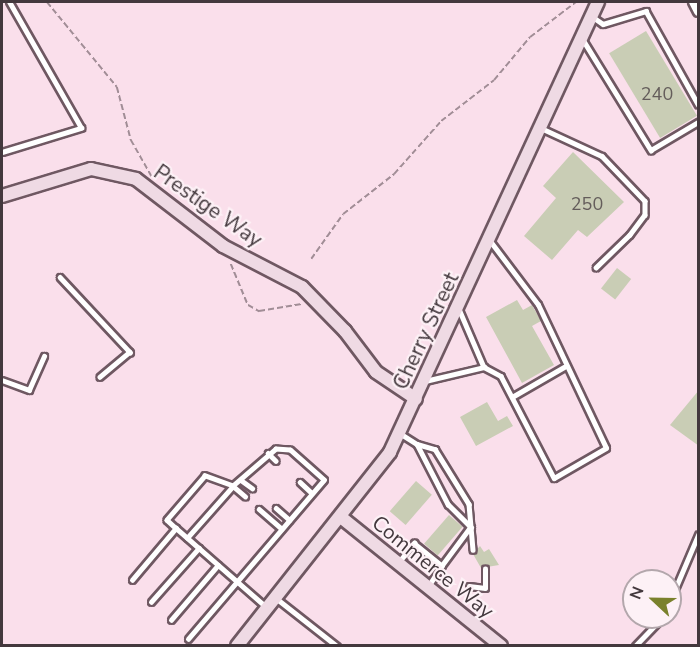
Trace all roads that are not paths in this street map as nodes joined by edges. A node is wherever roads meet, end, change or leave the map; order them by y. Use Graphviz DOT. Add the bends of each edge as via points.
graph roads {
  1 [pos="9,2"];
  2 [pos="598,2"];
  3 [pos="693,2"];
  4 [pos="699,12"];
  5 [pos="591,16"];
  6 [pos="581,38"];
  7 [pos="699,104"];
  8 [pos="699,122"];
  9 [pos="541,128"];
  10 [pos="2,152"];
  11 [pos="2,196"];
  12 [pos="489,240"];
  13 [pos="596,268"];
  14 [pos="60,277"];
  15 [pos="459,307"];
  16 [pos="44,356"];
  17 [pos="484,367"];
  18 [pos="564,367"];
  19 [pos="100,377"];
  20 [pos="2,380"];
  21 [pos="424,381"];
  22 [pos="512,398"];
  23 [pos="416,399"];
  24 [pos="399,434"];
  25 [pos="417,444"];
  26 [pos="268,453"];
  27 [pos="276,461"];
  28 [pos="241,480"];
  29 [pos="300,482"];
  30 [pos="233,486"];
  31 [pos="252,488"];
  32 [pos="312,493"];
  33 [pos="244,496"];
  34 [pos="276,508"];
  35 [pos="259,509"];
  36 [pos="342,518"];
  37 [pos="290,520"];
  38 [pos="471,527"];
  39 [pos="176,528"];
  40 [pos="282,529"];
  41 [pos="699,535"];
  42 [pos="187,538"];
  43 [pos="199,548"];
  44 [pos="473,550"];
  45 [pos="398,564"];
  46 [pos="218,565"];
  47 [pos="441,566"];
  48 [pos="485,569"];
  49 [pos="682,574"];
  50 [pos="132,580"];
  51 [pos="238,582"];
  52 [pos="469,586"];
  53 [pos="427,588"];
  54 [pos="269,601"];
  55 [pos="151,602"];
  56 [pos="171,620"];
  57 [pos="651,629"];
  58 [pos="188,639"];
  59 [pos="237,645"];
  60 [pos="337,645"];
  61 [pos="501,645"];
  62 [pos="635,645"];
  1 -- 10 [label="lane" via="81,128"];
  2 -- 5 [label="main road, Cherry Street"];
  3 -- 4 [label="street"];
  5 -- 6 [label="main road, Cherry Street"];
  5 -- 7 [label="lane" via="603,24 646,11"];
  6 -- 8 [label="lane" via="651,150"];
  6 -- 9 [label="main road, Cherry Street"];
  9 -- 12 [label="main road, Cherry Street"];
  9 -- 13 [label="lane" via="602,156 645,201 645,215"];
  11 -- 23 [label="main road, Prestige Way" via="91,169 122,174 153,190 223,246 317,301 376,372"];
  12 -- 15 [label="main road, Cherry Street"];
  12 -- 18 [label="lane" via="538,304"];
  14 -- 19 [label="lane" via="130,352"];
  15 -- 17 [label="lane"];
  15 -- 21 [label="main road, Cherry Street"];
  16 -- 20 [label="lane" via="29,390"];
  17 -- 21 [label="lane"];
  17 -- 22 [label="lane" via="501,376"];
  18 -- 22 [label="lane"];
  18 -- 22 [label="lane" via="606,448 554,478"];
  21 -- 23 [label="main road, Cherry Street"];
  23 -- 24 [label="main road, Cherry Street"];
  24 -- 25 [label="lane"];
  24 -- 36 [label="main road, Cherry Street"];
  25 -- 38 [label="lane" via="448,504"];
  25 -- 38 [label="lane" via="435,449 469,504"];
  26 -- 27 [label="lane"];
  26 -- 28 [label="lane"];
  26 -- 32 [label="lane" via="290,450 324,480"];
  28 -- 30 [label="lane"];
  28 -- 31 [label="lane"];
  29 -- 32 [label="lane"];
  30 -- 33 [label="lane"];
  30 -- 39 [label="lane" via="205,476 167,520"];
  30 -- 42 [label="lane"];
  32 -- 37 [label="lane"];
  34 -- 37 [label="lane"];
  35 -- 40 [label="lane"];
  36 -- 45 [label="main road, Commerce Way"];
  36 -- 54 [label="main road, Cherry Street"];
  37 -- 40 [label="lane"];
  38 -- 44 [label="lane"];
  38 -- 47 [label="lane"];
  39 -- 42 [label="lane"];
  39 -- 50 [label="lane"];
  40 -- 51 [label="lane"];
  41 -- 49 [label="lane"];
  42 -- 43 [label="lane"];
  43 -- 46 [label="lane"];
  43 -- 55 [label="lane"];
  45 -- 47 [label="lane" via="414,543"];
  45 -- 53 [label="main road, Commerce Way"];
  46 -- 51 [label="lane"];
  46 -- 56 [label="lane"];
  47 -- 53 [label="lane"];
  48 -- 52 [label="lane" via="485,588"];
  51 -- 54 [label="lane"];
  51 -- 58 [label="lane"];
  53 -- 61 [label="main road, Commerce Way"];
  54 -- 59 [label="main road, Cherry Street"];
  54 -- 60 [label="lane"];
  57 -- 62 [label="lane"];
}
